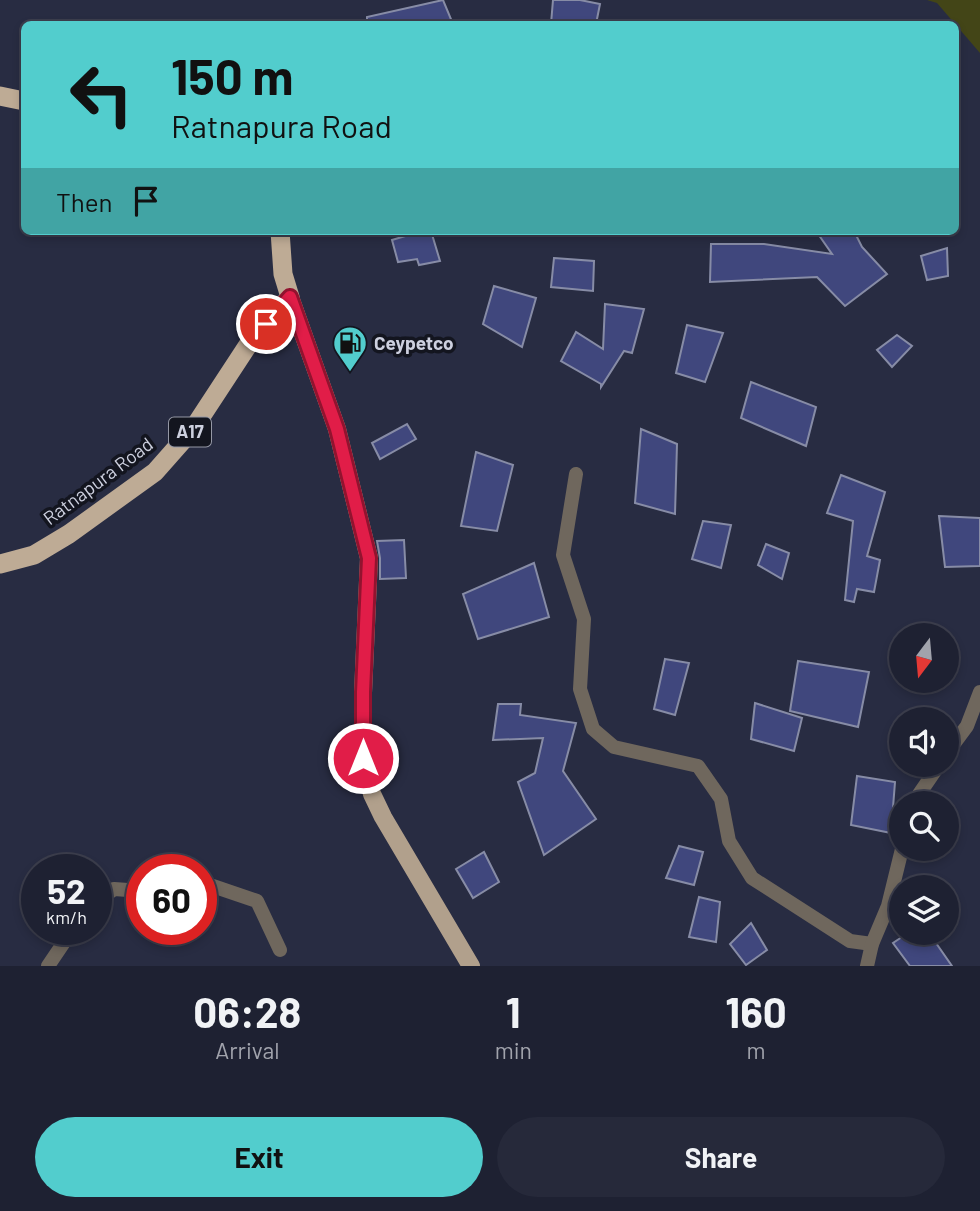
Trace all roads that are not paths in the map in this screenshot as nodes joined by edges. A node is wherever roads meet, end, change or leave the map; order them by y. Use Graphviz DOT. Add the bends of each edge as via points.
graph roads {
  1 [pos="0,96"];
  2 [pos="21,100"];
  3 [pos="280,235"];
  4 [pos="290,297"];
  5 [pos="576,474"];
  6 [pos="0,564"];
  7 [pos="980,692"];
  8 [pos="959,737"];
  9 [pos="899,861"];
  10 [pos="217,887"];
  11 [pos="872,944"];
  12 [pos="62,945"];
  13 [pos="280,950"];
  14 [pos="48,966"];
  15 [pos="471,966"];
  16 [pos="867,966"];
  1 -- 2 [label="highway"];
  3 -- 4 [label="highway"];
  4 -- 6 [label="highway, Ratnapura Road / A17" via="250,342 193,429 155,471 34,555"];
  4 -- 15 [label="main road" via="337,429 369,558 363,758 372,794"];
  5 -- 11 [label="street" via="563,555 584,619 580,689 593,729 614,747 698,766 721,799 729,841 752,878 850,941"];
  7 -- 8 [label="street"];
  9 -- 11 [label="street"];
  10 -- 13 [label="street" via="257,901"];
  11 -- 16 [label="street"];
  12 -- 14 [label="street"];
}
